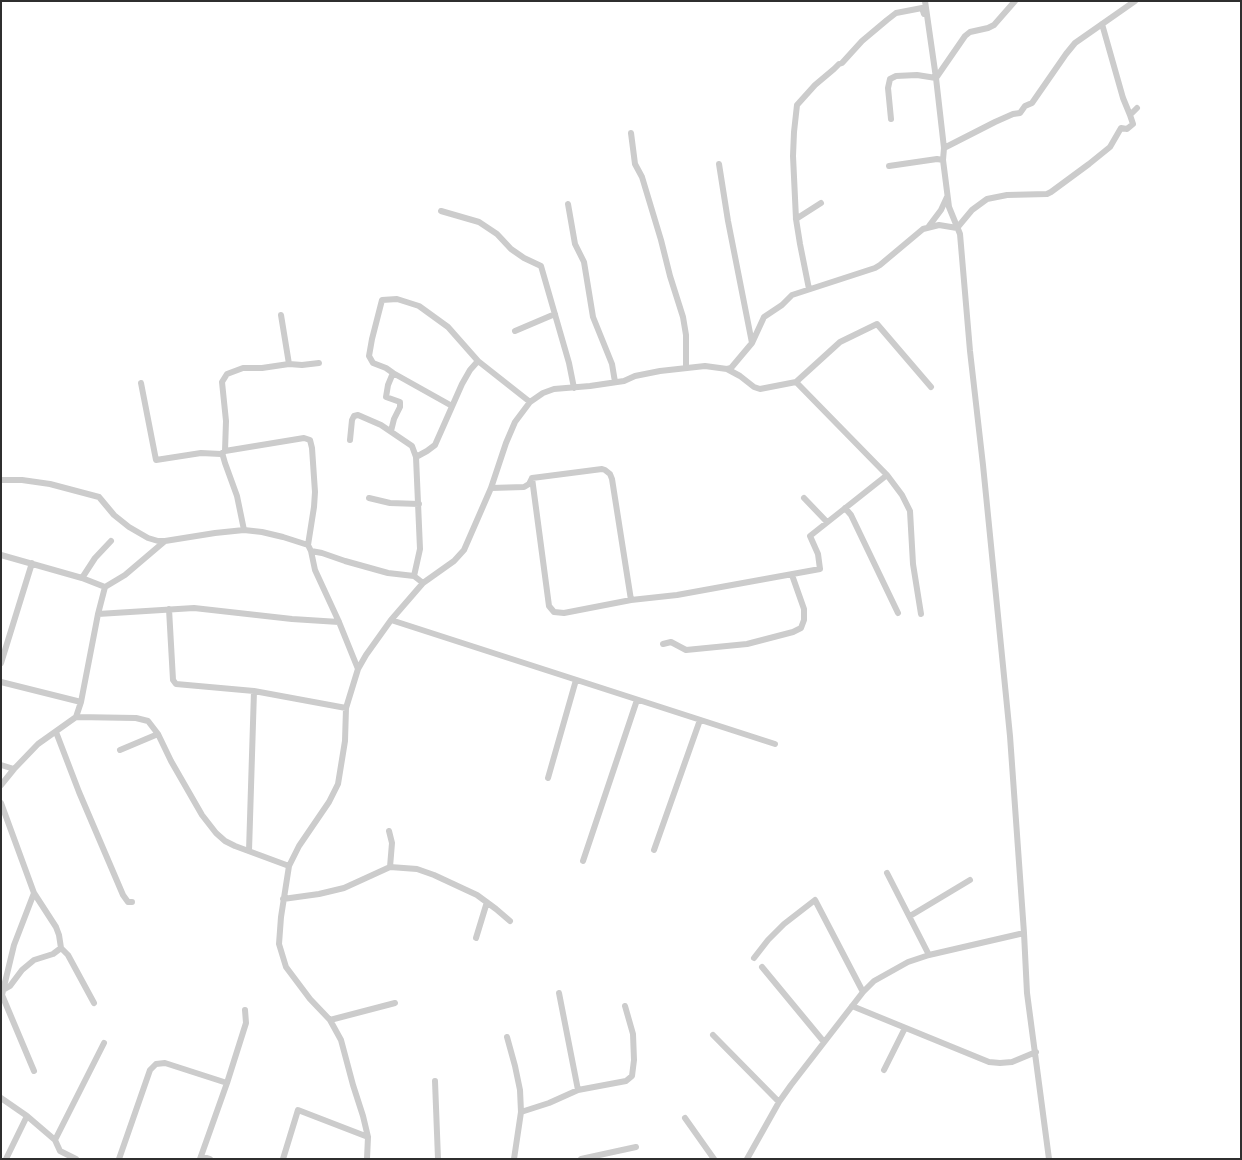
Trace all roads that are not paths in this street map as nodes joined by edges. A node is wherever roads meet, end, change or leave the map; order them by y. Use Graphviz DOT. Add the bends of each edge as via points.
graph roads {
  1 [pos="924,1"];
  2 [pos="1015,1"];
  3 [pos="1135,1"];
  4 [pos="1102,24"];
  5 [pos="928,26"];
  6 [pos="936,78"];
  7 [pos="1137,108"];
  8 [pos="1130,115"];
  9 [pos="891,119"];
  10 [pos="630,133"];
  11 [pos="944,148"];
  12 [pos="943,160"];
  13 [pos="719,164"];
  14 [pos="889,166"];
  15 [pos="947,196"];
  16 [pos="821,203"];
  17 [pos="568,204"];
  18 [pos="441,210"];
  19 [pos="796,219"];
  20 [pos="929,226"];
  21 [pos="957,228"];
  22 [pos="809,288"];
  23 [pos="555,314"];
  24 [pos="281,315"];
  25 [pos="515,331"];
  26 [pos="752,343"];
  27 [pos="478,361"];
  28 [pos="319,362"];
  29 [pos="289,364"];
  30 [pos="686,368"];
  31 [pos="727,369"];
  32 [pos="393,373"];
  33 [pos="615,382"];
  34 [pos="796,382"];
  35 [pos="141,383"];
  36 [pos="931,387"];
  37 [pos="574,388"];
  38 [pos="530,402"];
  39 [pos="452,406"];
  40 [pos="391,431"];
  41 [pos="350,440"];
  42 [pos="223,452"];
  43 [pos="416,457"];
  44 [pos="887,475"];
  45 [pos="532,478"];
  46 [pos="2,480"];
  47 [pos="490,488"];
  48 [pos="369,498"];
  49 [pos="804,498"];
  50 [pos="419,504"];
  51 [pos="845,508"];
  52 [pos="827,522"];
  53 [pos="244,530"];
  54 [pos="111,541"];
  55 [pos="165,541"];
  56 [pos="309,548"];
  57 [pos="1,555"];
  58 [pos="32,563"];
  59 [pos="792,575"];
  60 [pos="414,576"];
  61 [pos="82,578"];
  62 [pos="422,583"];
  63 [pos="105,587"];
  64 [pos="631,600"];
  65 [pos="169,609"];
  66 [pos="898,613"];
  67 [pos="98,614"];
  68 [pos="921,614"];
  69 [pos="391,620"];
  70 [pos="339,622"];
  71 [pos="663,644"];
  72 [pos="1,663"];
  73 [pos="358,669"];
  74 [pos="576,680"];
  75 [pos="1,682"];
  76 [pos="254,691"];
  77 [pos="637,700"];
  78 [pos="81,702"];
  79 [pos="346,708"];
  80 [pos="76,717"];
  81 [pos="700,720"];
  82 [pos="56,732"];
  83 [pos="158,734"];
  84 [pos="775,744"];
  85 [pos="120,750"];
  86 [pos="1,765"];
  87 [pos="14,769"];
  88 [pos="548,778"];
  89 [pos="1,785"];
  90 [pos="1,803"];
  91 [pos="389,831"];
  92 [pos="654,850"];
  93 [pos="250,851"];
  94 [pos="583,862"];
  95 [pos="290,866"];
  96 [pos="390,867"];
  97 [pos="887,873"];
  98 [pos="970,880"];
  99 [pos="34,893"];
  100 [pos="284,899"];
  101 [pos="132,902"];
  102 [pos="487,902"];
  103 [pos="910,916"];
  104 [pos="510,921"];
  105 [pos="1024,933"];
  106 [pos="476,938"];
  107 [pos="61,948"];
  108 [pos="929,955"];
  109 [pos="754,958"];
  110 [pos="762,967"];
  111 [pos="862,992"];
  112 [pos="559,993"];
  113 [pos="2,994"];
  114 [pos="94,1003"];
  115 [pos="395,1003"];
  116 [pos="625,1006"];
  117 [pos="852,1006"];
  118 [pos="245,1010"];
  119 [pos="330,1020"];
  120 [pos="905,1028"];
  121 [pos="713,1035"];
  122 [pos="507,1037"];
  123 [pos="824,1042"];
  124 [pos="104,1043"];
  125 [pos="1036,1052"];
  126 [pos="884,1070"];
  127 [pos="34,1071"];
  128 [pos="435,1081"];
  129 [pos="227,1083"];
  130 [pos="578,1090"];
  131 [pos="1,1098"];
  132 [pos="779,1102"];
  133 [pos="521,1112"];
  134 [pos="27,1116"];
  135 [pos="685,1118"];
  136 [pos="368,1137"];
  137 [pos="55,1140"];
  138 [pos="636,1147"];
  139 [pos="200,1157"];
  140 [pos="6,1159"];
  141 [pos="76,1159"];
  142 [pos="119,1159"];
  143 [pos="210,1159"];
  144 [pos="283,1159"];
  145 [pos="367,1159"];
  146 [pos="438,1159"];
  147 [pos="514,1159"];
  148 [pos="581,1159"];
  149 [pos="714,1159"];
  150 [pos="747,1159"];
  151 [pos="1050,1159"];
  1 -- 5 [label="street"];
  2 -- 6 [label="street" via="994,25 965,36"];
  3 -- 4 [label="street"];
  4 -- 8 [label="street"];
  4 -- 11 [label="street" via="1075,43 1032,104 1025,106 1020,113 995,122"];
  5 -- 6 [label="street"];
  5 -- 19 [label="street" via="922,8 896,13 815,85 797,105 793,156"];
  6 -- 9 [label="street" via="917,75 896,76 890,79 888,88"];
  6 -- 11 [label="street"];
  7 -- 8 [label="street"];
  8 -- 21 [label="street" via="1133,124 1127,129 1121,128 1110,147 1055,189 1047,194 1007,195 987,199 972,210"];
  10 -- 30 [label="street" via="635,164 642,177 683,317"];
  11 -- 12 [label="street"];
  12 -- 14 [label="street"];
  12 -- 15 [label="street"];
  13 -- 26 [label="street"];
  15 -- 20 [label="street" via="941,210"];
  15 -- 21 [label="street"];
  16 -- 19 [label="street"];
  17 -- 33 [label="street" via="575,244 584,262 593,317 612,364"];
  18 -- 23 [label="street" via="480,222 497,234 511,249 541,266"];
  19 -- 22 [label="street"];
  20 -- 21 [label="street"];
  20 -- 22 [label="street" via="913,236 880,266"];
  21 -- 105 [label="street" via="960,234 1009,728"];
  22 -- 26 [label="street" via="792,295 764,317"];
  23 -- 25 [label="street"];
  23 -- 37 [label="street"];
  24 -- 29 [label="street"];
  26 -- 31 [label="street" via="731,368"];
  27 -- 32 [label="street" via="448,327 419,306 397,299 386,299 382,300 369,356 373,363"];
  27 -- 38 [label="street"];
  27 -- 39 [label="street" via="470,370"];
  28 -- 29 [label="street"];
  29 -- 42 [label="street" via="243,368 228,374 222,382 226,421"];
  30 -- 31 [label="street" via="705,366"];
  30 -- 33 [label="street" via="660,370"];
  31 -- 34 [label="street" via="760,389"];
  32 -- 39 [label="street"];
  32 -- 40 [label="street" via="386,397 400,402 400,407"];
  33 -- 37 [label="street"];
  34 -- 36 [label="street" via="840,342 877,324"];
  34 -- 44 [label="street"];
  35 -- 42 [label="street" via="156,460"];
  37 -- 38 [label="street" via="554,389"];
  38 -- 47 [label="street" via="515,422"];
  39 -- 43 [label="street" via="435,445"];
  40 -- 41 [label="street" via="358,415 352,420"];
  40 -- 43 [label="street" via="412,446"];
  42 -- 53 [label="street" via="237,496"];
  42 -- 56 [label="street" via="304,438 310,440 315,492"];
  43 -- 50 [label="street"];
  44 -- 51 [label="street"];
  44 -- 68 [label="street" via="910,511 913,564"];
  45 -- 47 [label="street" via="524,487"];
  45 -- 64 [label="street" via="602,469 610,474"];
  45 -- 64 [label="street" via="548,606 554,612 564,613"];
  46 -- 55 [label="street" via="50,484 99,498 114,516 129,527 148,538"];
  47 -- 62 [label="street" via="464,550 454,561"];
  48 -- 50 [label="street" via="390,503"];
  49 -- 52 [label="street"];
  50 -- 60 [label="street" via="420,549"];
  51 -- 52 [label="street"];
  51 -- 66 [label="street" via="851,515"];
  52 -- 59 [label="street" via="810,536 818,554 820,569"];
  53 -- 55 [label="street"];
  53 -- 56 [label="street" via="283,537"];
  54 -- 61 [label="street" via="95,558"];
  55 -- 63 [label="street" via="126,575"];
  56 -- 60 [label="street" via="388,573"];
  56 -- 70 [label="street" via="315,570"];
  57 -- 58 [label="street"];
  58 -- 61 [label="street"];
  58 -- 72 [label="street"];
  59 -- 64 [label="street" via="677,595"];
  59 -- 71 [label="street" via="804,609 801,628 747,644 686,650 671,642"];
  60 -- 62 [label="street"];
  61 -- 63 [label="street"];
  62 -- 69 [label="street"];
  63 -- 67 [label="street"];
  65 -- 67 [label="street"];
  65 -- 70 [label="street" via="194,608"];
  65 -- 76 [label="street" via="173,680 176,684"];
  67 -- 78 [label="street"];
  69 -- 73 [label="street"];
  69 -- 74 [label="street"];
  70 -- 73 [label="street"];
  73 -- 79 [label="street"];
  74 -- 77 [label="street"];
  74 -- 88 [label="street"];
  75 -- 78 [label="street"];
  76 -- 79 [label="street"];
  76 -- 93 [label="street"];
  77 -- 81 [label="street"];
  77 -- 94 [label="street"];
  78 -- 80 [label="street"];
  79 -- 95 [label="street" via="345,741 338,784 299,846"];
  80 -- 82 [label="street"];
  80 -- 83 [label="street" via="136,718 148,721"];
  81 -- 84 [label="street"];
  81 -- 92 [label="street"];
  82 -- 87 [label="street" via="38,744"];
  82 -- 101 [label="street" via="123,895 128,902"];
  83 -- 85 [label="street"];
  83 -- 93 [label="street" via="184,784 216,834"];
  86 -- 87 [label="street"];
  87 -- 89 [label="street"];
  90 -- 99 [label="street"];
  91 -- 96 [label="street" via="392,843"];
  93 -- 95 [label="street"];
  95 -- 100 [label="street"];
  96 -- 100 [label="street" via="344,888"];
  96 -- 102 [label="street" via="417,869 434,875"];
  97 -- 103 [label="street"];
  98 -- 103 [label="street"];
  99 -- 107 [label="street" via="56,927"];
  99 -- 113 [label="street" via="14,945"];
  100 -- 119 [label="street" via="279,944 284,961 293,978"];
  102 -- 104 [label="street"];
  102 -- 106 [label="street"];
  103 -- 108 [label="street"];
  105 -- 108 [label="street"];
  105 -- 125 [label="street" via="1027,993"];
  107 -- 113 [label="street" via="53,954 34,960"];
  107 -- 114 [label="street"];
  108 -- 111 [label="street" via="888,972"];
  109 -- 111 [label="street" via="784,924 815,900"];
  110 -- 123 [label="street"];
  111 -- 117 [label="street"];
  112 -- 130 [label="street"];
  113 -- 127 [label="street"];
  115 -- 119 [label="street"];
  116 -- 130 [label="street" via="633,1034 632,1076 626,1081"];
  117 -- 120 [label="street"];
  117 -- 123 [label="street"];
  118 -- 129 [label="street" via="246,1023"];
  119 -- 136 [label="street" via="341,1040"];
  120 -- 125 [label="street" via="989,1062 1012,1062"];
  120 -- 126 [label="street"];
  121 -- 132 [label="street"];
  122 -- 133 [label="street" via="520,1090"];
  123 -- 132 [label="street"];
  124 -- 137 [label="street"];
  125 -- 151 [label="street"];
  128 -- 146 [label="street"];
  129 -- 139 [label="street"];
  129 -- 142 [label="street" via="165,1063 156,1064 150,1070"];
  130 -- 133 [label="street"];
  131 -- 134 [label="street"];
  132 -- 150 [label="street"];
  133 -- 147 [label="street"];
  134 -- 137 [label="street"];
  134 -- 140 [label="street"];
  135 -- 149 [label="street"];
  136 -- 144 [label="street" via="298,1110"];
  136 -- 145 [label="street"];
  137 -- 141 [label="street" via="60,1151"];
  138 -- 148 [label="street"];
  139 -- 143 [label="street"];
}
